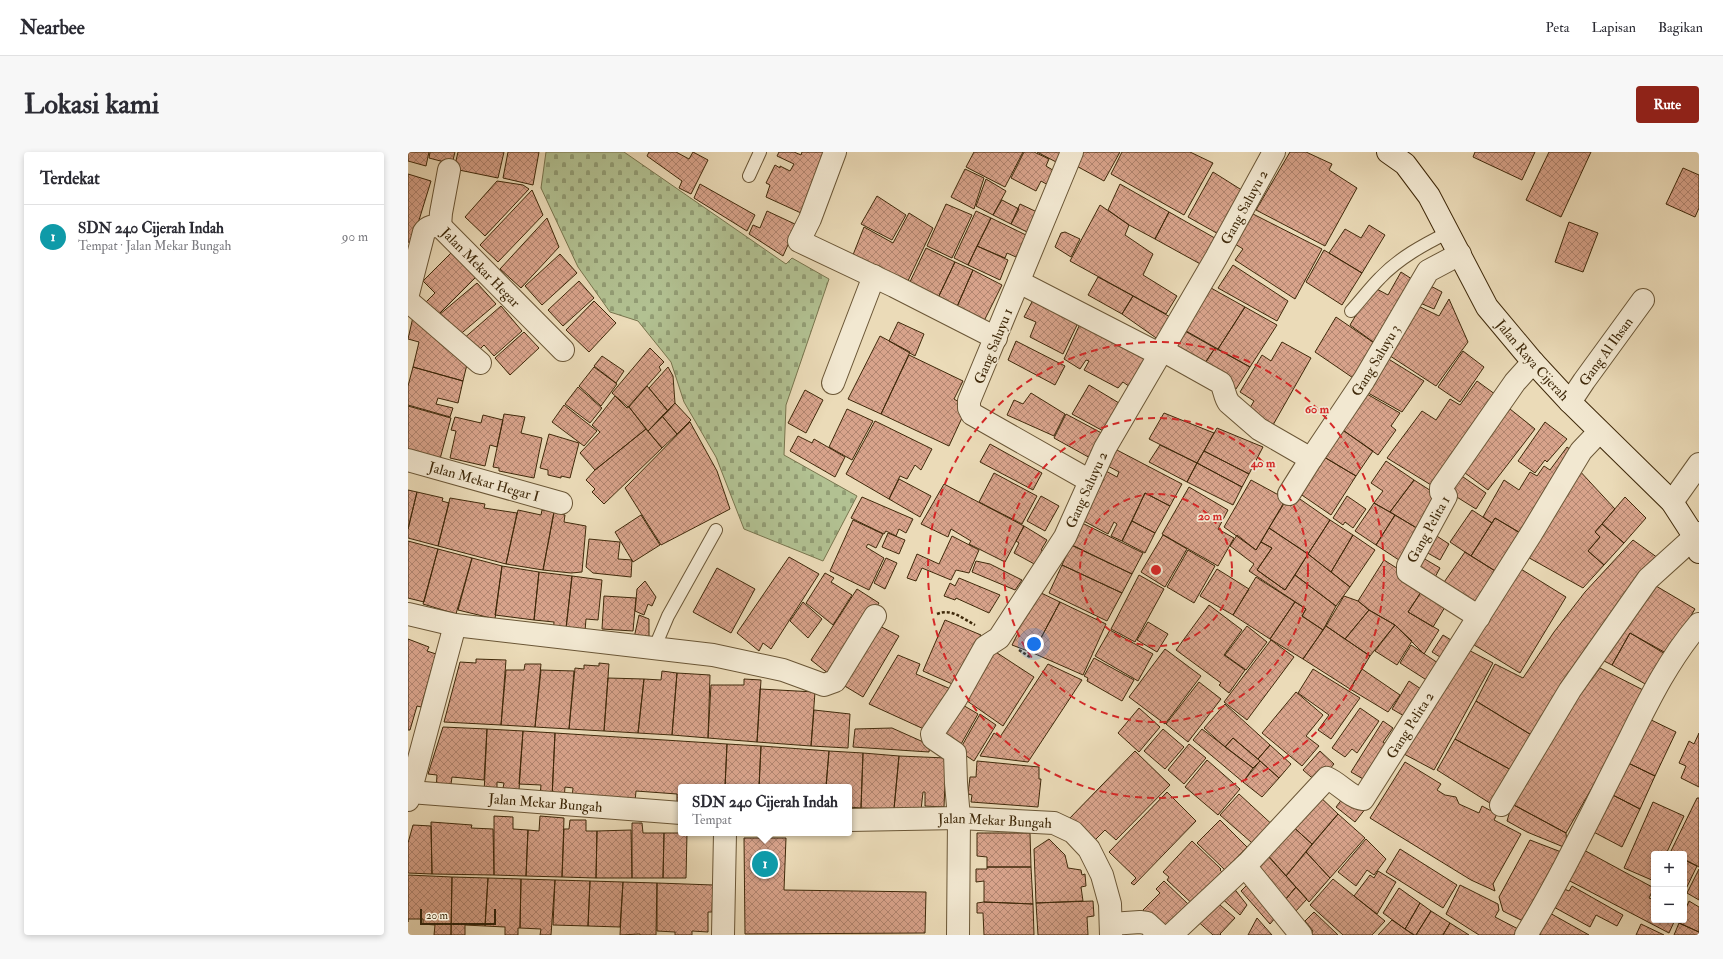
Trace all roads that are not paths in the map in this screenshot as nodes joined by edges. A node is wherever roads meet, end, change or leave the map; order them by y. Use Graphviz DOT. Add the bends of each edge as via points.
graph roads {
  1 [pos="760,152"];
  2 [pos="835,152"];
  3 [pos="1072,152"];
  4 [pos="1274,152"];
  5 [pos="1388,152"];
  6 [pos="449,170"];
  7 [pos="749,176"];
  8 [pos="440,226"];
  9 [pos="1447,233"];
  10 [pos="1460,254"];
  11 [pos="874,276"];
  12 [pos="1019,282"];
  13 [pos="408,294"];
  14 [pos="1643,300"];
  15 [pos="408,301"];
  16 [pos="1351,311"];
  17 [pos="996,338"];
  18 [pos="562,350"];
  19 [pos="1161,352"];
  20 [pos="1533,362"];
  21 [pos="480,363"];
  22 [pos="833,383"];
  23 [pos="1570,402"];
  24 [pos="1599,432"];
  25 [pos="1311,459"];
  26 [pos="408,460"];
  27 [pos="1699,464"];
  28 [pos="1090,481"];
  29 [pos="1289,494"];
  30 [pos="1672,502"];
  31 [pos="561,503"];
  32 [pos="716,530"];
  33 [pos="1697,540"];
  34 [pos="408,614"];
  35 [pos="875,616"];
  36 [pos="1479,617"];
  37 [pos="1699,624"];
  38 [pos="454,625"];
  39 [pos="654,648"];
  40 [pos="409,796"];
  41 [pos="1502,805"];
  42 [pos="678,813"];
  43 [pos="960,818"];
  44 [pos="852,820"];
  45 [pos="725,836"];
  46 [pos="1244,866"];
  47 [pos="1111,930"];
  48 [pos="723,935"];
  49 [pos="958,935"];
  50 [pos="1160,935"];
  51 [pos="1171,935"];
  52 [pos="1301,935"];
  53 [pos="1526,935"];
  1 -- 7 [label="lane"];
  2 -- 11 [label="street" via="799,241"];
  3 -- 12 [label="street, Gang Saluyu 1"];
  4 -- 19 [label="street, Gang Saluyu 2"];
  5 -- 9 [label="street, Jalan Raya Cijerah" via="1405,164 1429,196"];
  6 -- 8 [label="street"];
  8 -- 13 [label="street, Jalan Mekar Hegar" via="427,228 424,232"];
  8 -- 18 [label="street, Jalan Mekar Hegar"];
  9 -- 10 [label="street, Jalan Raya Cijerah"];
  9 -- 16 [label="lane" via="1404,258 1381,277"];
  10 -- 20 [label="street, Jalan Raya Cijerah" via="1487,307"];
  10 -- 25 [label="street, Gang Saluyu 3" via="1428,271 1364,380"];
  11 -- 17 [label="street"];
  11 -- 22 [label="street"];
  12 -- 17 [label="street, Gang Saluyu 1"];
  12 -- 19 [label="street"];
  14 -- 23 [label="street, Gang Al Ihsan"];
  15 -- 21 [label="street"];
  17 -- 28 [label="street, Gang Saluyu 1" via="969,401 972,414"];
  19 -- 25 [label="street" via="1221,384 1229,403 1259,429"];
  19 -- 28 [label="street, Gang Saluyu 2" via="1105,448"];
  20 -- 23 [label="street, Jalan Raya Cijerah"];
  20 -- 36 [label="street, Gang Pelita 1" via="1515,382 1441,488 1441,492 1446,496 1408,566 1408,572"];
  23 -- 24 [label="street, Jalan Raya Cijerah"];
  24 -- 30 [label="street, Jalan Raya Cijerah"];
  24 -- 36 [label="street, Gang Pelita 2" via="1582,451"];
  25 -- 29 [label="street, Gang Saluyu 3"];
  26 -- 31 [label="street, Jalan Mekar Hegar I"];
  27 -- 30 [label="street"];
  28 -- 43 [label="street, Gang Saluyu 2" via="1065,537 999,638 985,647 932,734 933,738 955,753"];
  30 -- 33 [label="street, Jalan Raya Cijerah"];
  32 -- 39 [label="lane" via="668,616"];
  33 -- 41 [label="street" via="1648,579 1570,690"];
  34 -- 38 [label="street"];
  35 -- 39 [label="street" via="835,681 827,685 783,670 713,655"];
  36 -- 46 [label="street, Gang Pelita 2" via="1363,798 1358,798 1327,778"];
  37 -- 53 [label="street" via="1655,688 1548,899"];
  38 -- 39 [label="street"];
  38 -- 40 [label="street"];
  40 -- 42 [label="street, Jalan Mekar Bungah"];
  43 -- 44 [label="street, Jalan Mekar Bungah"];
  43 -- 47 [label="street, Jalan Mekar Bungah" via="1054,823 1073,832 1089,849 1102,875 1110,904"];
  43 -- 49 [label="street"];
  45 -- 48 [label="street"];
  46 -- 51 [label="street, Gang Pelita 2"];
  46 -- 52 [label="street"];
  47 -- 50 [label="street" via="1140,922 1147,923"];
}
